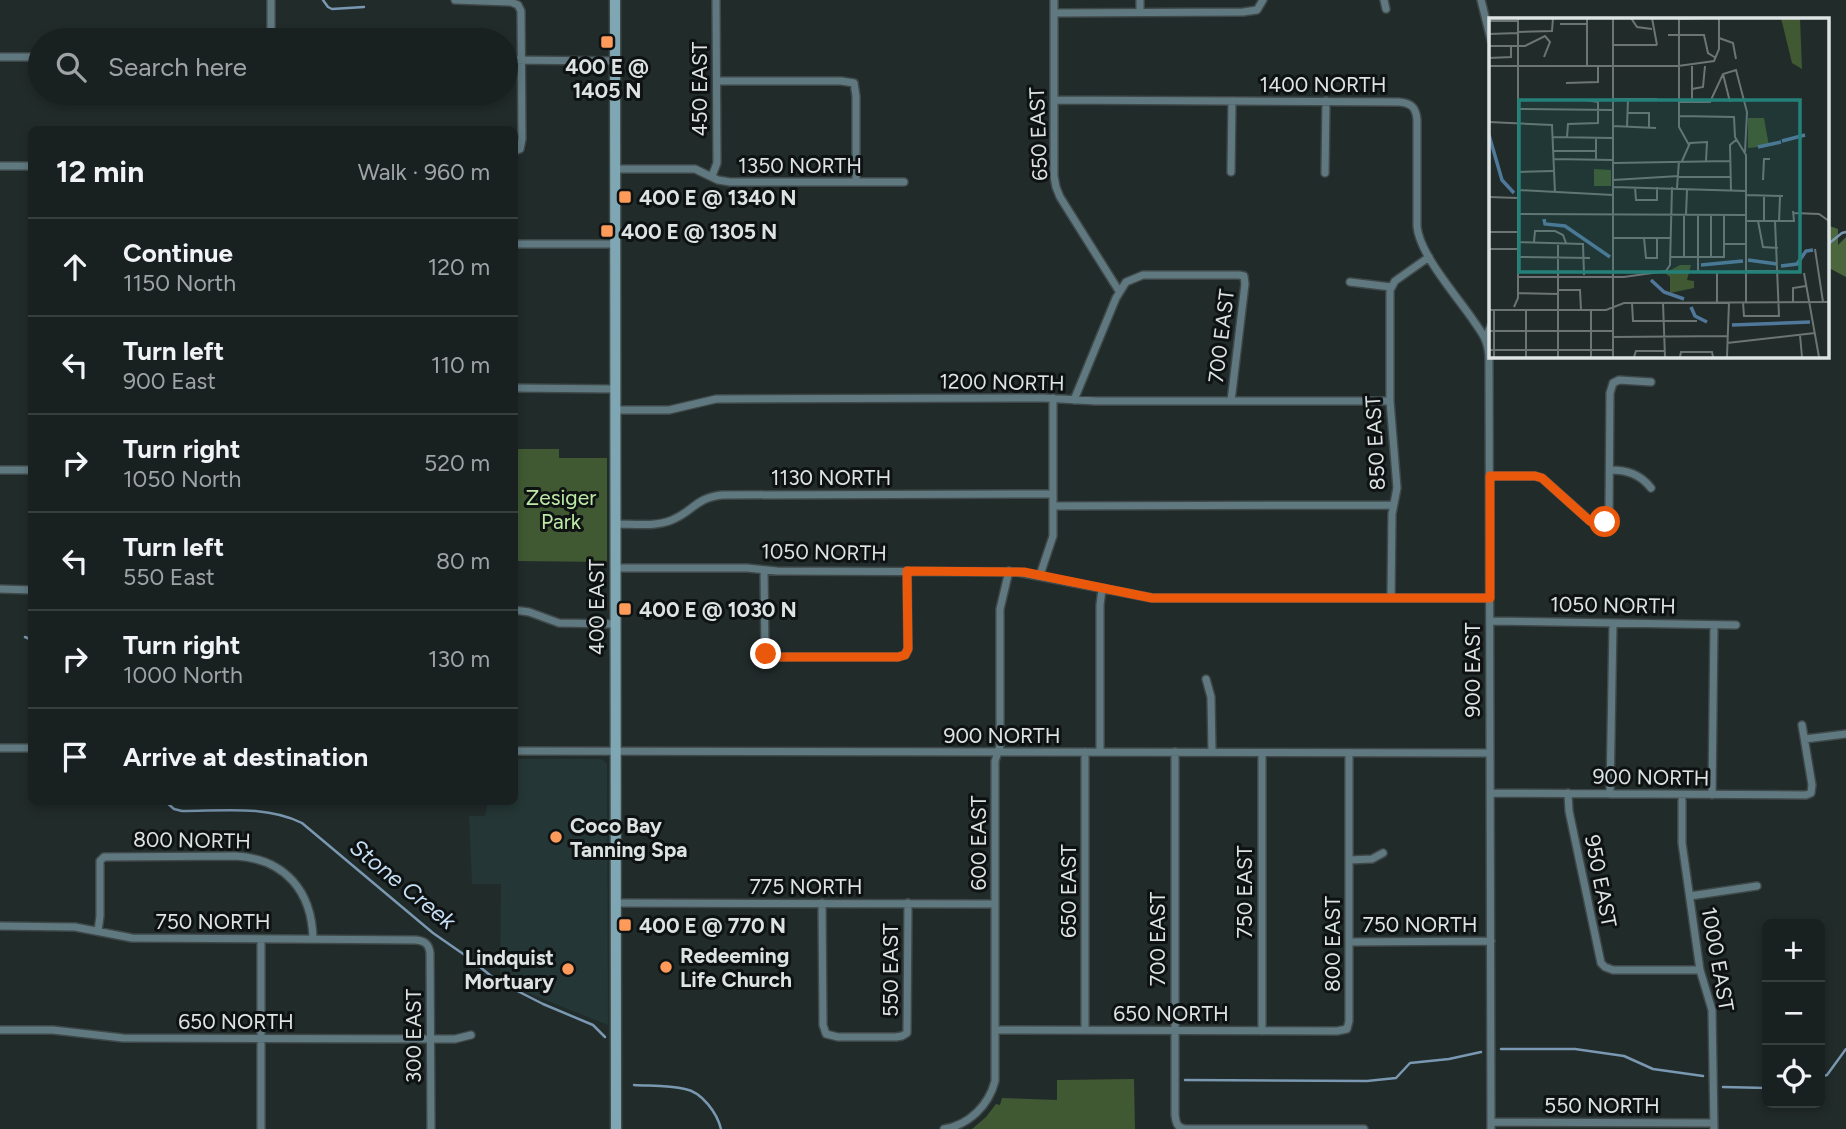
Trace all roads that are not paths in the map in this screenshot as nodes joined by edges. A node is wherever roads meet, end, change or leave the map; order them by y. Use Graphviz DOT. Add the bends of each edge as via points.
graph roads {
  1 [pos="271,0"];
  2 [pos="455,0"];
  3 [pos="615,0"];
  4 [pos="716,0"];
  5 [pos="1054,0"];
  6 [pos="1140,0"];
  7 [pos="1263,0"];
  8 [pos="1481,0"];
  9 [pos="1140,12"];
  10 [pos="1054,13"];
  11 [pos="271,28"];
  12 [pos="1489,32"];
  13 [pos="0,57"];
  14 [pos="28,57"];
  15 [pos="518,60"];
  16 [pos="522,60"];
  17 [pos="615,61"];
  18 [pos="717,81"];
  19 [pos="1054,100"];
  20 [pos="1232,101"];
  21 [pos="1326,101"];
  22 [pos="518,148"];
  23 [pos="0,166"];
  24 [pos="28,166"];
  25 [pos="615,169"];
  26 [pos="1231,172"];
  27 [pos="1325,173"];
  28 [pos="712,176"];
  29 [pos="856,183"];
  30 [pos="904,183"];
  31 [pos="518,244"];
  32 [pos="615,244"];
  33 [pos="1429,257"];
  34 [pos="1350,282"];
  35 [pos="1391,287"];
  36 [pos="1119,291"];
  37 [pos="1489,330"];
  38 [pos="1486,337"];
  39 [pos="1489,356"];
  40 [pos="1489,357"];
  41 [pos="1651,382"];
  42 [pos="518,388"];
  43 [pos="616,389"];
  44 [pos="1053,398"];
  45 [pos="1074,400"];
  46 [pos="1231,401"];
  47 [pos="1390,401"];
  48 [pos="616,410"];
  49 [pos="0,470"];
  50 [pos="28,470"];
  51 [pos="1609,470"];
  52 [pos="1490,476"];
  53 [pos="1651,488"];
  54 [pos="1053,494"];
  55 [pos="1393,505"];
  56 [pos="1053,506"];
  57 [pos="616,524"];
  58 [pos="616,568"];
  59 [pos="765,570"];
  60 [pos="907,571"];
  61 [pos="1009,571"];
  62 [pos="1040,575"];
  63 [pos="0,589"];
  64 [pos="1102,589"];
  65 [pos="28,590"];
  66 [pos="1391,598"];
  67 [pos="1490,598"];
  68 [pos="518,611"];
  69 [pos="1490,621"];
  70 [pos="1613,623"];
  71 [pos="616,624"];
  72 [pos="1714,625"];
  73 [pos="1736,625"];
  74 [pos="1206,679"];
  75 [pos="1802,725"];
  76 [pos="1846,734"];
  77 [pos="1805,739"];
  78 [pos="0,748"];
  79 [pos="28,748"];
  80 [pos="518,751"];
  81 [pos="616,752"];
  82 [pos="998,752"];
  83 [pos="1085,752"];
  84 [pos="1100,752"];
  85 [pos="1175,752"];
  86 [pos="1212,752"];
  87 [pos="1262,752"];
  88 [pos="1349,752"];
  89 [pos="1490,753"];
  90 [pos="1490,793"];
  91 [pos="1568,793"];
  92 [pos="1610,794"];
  93 [pos="1682,795"];
  94 [pos="1712,795"];
  95 [pos="1383,853"];
  96 [pos="1349,860"];
  97 [pos="1757,886"];
  98 [pos="1690,896"];
  99 [pos="616,903"];
  100 [pos="822,904"];
  101 [pos="908,904"];
  102 [pos="995,904"];
  103 [pos="0,926"];
  104 [pos="98,932"];
  105 [pos="261,939"];
  106 [pos="313,939"];
  107 [pos="1349,942"];
  108 [pos="1491,942"];
  109 [pos="427,943"];
  110 [pos="1700,970"];
  111 [pos="1347,1029"];
  112 [pos="0,1030"];
  113 [pos="995,1030"];
  114 [pos="1085,1030"];
  115 [pos="1175,1031"];
  116 [pos="1262,1031"];
  117 [pos="471,1035"];
  118 [pos="261,1039"];
  119 [pos="431,1039"];
  120 [pos="1491,1126"];
  121 [pos="1714,1126"];
  122 [pos="261,1129"];
  123 [pos="431,1129"];
  124 [pos="616,1129"];
  125 [pos="944,1129"];
  126 [pos="1364,1129"];
  1 -- 11 [label="street"];
  2 -- 16 [label="street" via="517,5"];
  3 -- 17 [label="main road, 400 EAST"];
  4 -- 18 [label="street, 450 EAST"];
  5 -- 10 [label="street, 650 EAST"];
  6 -- 9 [label="street"];
  7 -- 9 [label="street" via="1256,10 1244,12"];
  8 -- 12 [label="street"];
  9 -- 10 [label="street"];
  10 -- 19 [label="street, 650 EAST"];
  13 -- 14 [label="street"];
  15 -- 16 [label="street"];
  16 -- 17 [label="street"];
  16 -- 22 [label="street" via="522,139"];
  17 -- 25 [label="main road, 400 EAST"];
  18 -- 28 [label="street, 450 EAST" via="717,163"];
  18 -- 29 [label="street" via="854,83"];
  19 -- 20 [label="street, 1400 NORTH"];
  19 -- 36 [label="street, 650 EAST" via="1058,192"];
  20 -- 21 [label="street, 1400 NORTH"];
  20 -- 26 [label="street, 1400 NORTH"];
  21 -- 27 [label="street"];
  21 -- 33 [label="street, 1400 NORTH" via="1413,106 1418,231"];
  23 -- 24 [label="street"];
  25 -- 28 [label="street, 1350 NORTH" via="695,169"];
  25 -- 32 [label="main road, 400 EAST"];
  28 -- 29 [label="street, 1350 NORTH" via="730,182"];
  29 -- 30 [label="street, 1350 NORTH"];
  31 -- 32 [label="street"];
  32 -- 43 [label="main road, 400 EAST"];
  33 -- 35 [label="street"];
  33 -- 38 [label="street"];
  34 -- 35 [label="street"];
  35 -- 47 [label="street, 850 EAST"];
  36 -- 45 [label="street"];
  36 -- 46 [label="street, 700 EAST" via="1143,275 1244,276"];
  37 -- 38 [label="street"];
  38 -- 39 [label="street, 900 EAST"];
  40 -- 52 [label="street, 900 EAST"];
  41 -- 51 [label="street" via="1619,380 1611,386"];
  42 -- 43 [label="street"];
  43 -- 48 [label="main road, 400 EAST"];
  44 -- 45 [label="street, 1200 NORTH"];
  44 -- 48 [label="street, 1200 NORTH" via="716,399 669,410"];
  44 -- 54 [label="street"];
  45 -- 46 [label="street, 1200 NORTH"];
  46 -- 47 [label="street, 1200 NORTH"];
  47 -- 55 [label="street, 850 EAST" via="1397,488"];
  48 -- 57 [label="main road, 400 EAST"];
  49 -- 50 [label="street"];
  51 -- 52 [label="street" via="1609,514 1603,523 1591,522 1542,478"];
  51 -- 53 [label="street" via="1633,473"];
  52 -- 67 [label="street, 900 EAST"];
  54 -- 56 [label="street"];
  54 -- 57 [label="street, 1130 NORTH" via="722,495 699,501 669,521"];
  55 -- 56 [label="street"];
  55 -- 66 [label="street, 850 EAST"];
  56 -- 62 [label="street" via="1052,541"];
  57 -- 58 [label="main road, 400 EAST"];
  58 -- 59 [label="street, 1050 NORTH"];
  58 -- 71 [label="main road, 400 EAST"];
  59 -- 60 [label="street, 1050 NORTH"];
  59 -- 60 [label="street" via="765,649 773,657 905,655"];
  60 -- 61 [label="street, 1050 NORTH"];
  61 -- 62 [label="street, 1050 NORTH"];
  61 -- 82 [label="street, 600 EAST" via="1000,609"];
  62 -- 64 [label="street, 1050 NORTH"];
  63 -- 65 [label="street"];
  64 -- 66 [label="street, 1050 NORTH" via="1152,598"];
  64 -- 84 [label="street"];
  66 -- 67 [label="street, 1050 NORTH"];
  67 -- 69 [label="street, 900 EAST"];
  68 -- 71 [label="street" via="559,623"];
  69 -- 70 [label="street, 1050 NORTH"];
  69 -- 89 [label="street, 900 EAST"];
  70 -- 72 [label="street, 1050 NORTH"];
  70 -- 92 [label="street"];
  71 -- 81 [label="main road, 400 EAST"];
  72 -- 73 [label="street, 1050 NORTH"];
  72 -- 94 [label="street"];
  74 -- 86 [label="street"];
  75 -- 77 [label="street"];
  76 -- 77 [label="street"];
  77 -- 94 [label="street, 900 NORTH" via="1811,793"];
  78 -- 79 [label="street"];
  80 -- 81 [label="street, 900 NORTH"];
  81 -- 82 [label="street, 900 NORTH"];
  81 -- 99 [label="main road, 400 EAST"];
  82 -- 83 [label="street, 900 NORTH"];
  82 -- 102 [label="street, 600 EAST"];
  83 -- 84 [label="street, 900 NORTH"];
  83 -- 114 [label="street, 650 EAST"];
  84 -- 85 [label="street, 900 NORTH"];
  85 -- 86 [label="street, 900 NORTH"];
  85 -- 115 [label="street, 700 EAST"];
  86 -- 87 [label="street, 900 NORTH"];
  87 -- 88 [label="street, 900 NORTH"];
  87 -- 116 [label="street, 750 EAST"];
  88 -- 89 [label="street, 900 NORTH"];
  88 -- 96 [label="street, 800 EAST"];
  89 -- 90 [label="street, 900 EAST"];
  90 -- 91 [label="street, 900 NORTH"];
  90 -- 108 [label="street, 900 EAST"];
  91 -- 92 [label="street, 900 NORTH"];
  91 -- 110 [label="street, 950 EAST" via="1602,965 1610,970"];
  92 -- 93 [label="street, 900 NORTH"];
  93 -- 94 [label="street, 900 NORTH"];
  93 -- 98 [label="street, 1000 EAST" via="1682,843"];
  95 -- 96 [label="street" via="1372,859"];
  96 -- 107 [label="street, 800 EAST"];
  97 -- 98 [label="street"];
  98 -- 110 [label="street, 1000 EAST"];
  99 -- 100 [label="street, 775 NORTH"];
  99 -- 124 [label="main road, 400 EAST"];
  100 -- 101 [label="street, 775 NORTH"];
  100 -- 101 [label="street, 550 EAST" via="826,1034 895,1037 905,1035 908,1027"];
  101 -- 102 [label="street, 775 NORTH"];
  102 -- 113 [label="street, 600 EAST"];
  103 -- 104 [label="street, 750 NORTH" via="75,927"];
  104 -- 105 [label="street, 750 NORTH" via="132,938"];
  104 -- 106 [label="street, 800 NORTH" via="100,861 104,857 236,856 261,860 293,881 307,902"];
  105 -- 106 [label="street, 750 NORTH"];
  105 -- 118 [label="street"];
  106 -- 109 [label="street, 750 NORTH"];
  107 -- 108 [label="street, 750 NORTH"];
  107 -- 111 [label="street, 800 EAST"];
  108 -- 120 [label="street, 900 EAST"];
  109 -- 119 [label="street, 300 EAST"];
  110 -- 121 [label="street, 1000 EAST" via="1712,1010"];
  111 -- 116 [label="street, 650 NORTH"];
  112 -- 118 [label="street, 650 NORTH" via="123,1038"];
  113 -- 114 [label="street, 650 NORTH"];
  113 -- 125 [label="street, 600 EAST" via="995,1081 987,1099 960,1125"];
  114 -- 115 [label="street, 650 NORTH"];
  115 -- 116 [label="street, 650 NORTH"];
  115 -- 126 [label="street, 700 EAST" via="1175,1115 1180,1128"];
  117 -- 119 [label="street, 650 NORTH"];
  118 -- 119 [label="street, 650 NORTH"];
  118 -- 122 [label="street"];
  119 -- 123 [label="street, 300 EAST"];
  120 -- 121 [label="street, 550 NORTH"];
}
